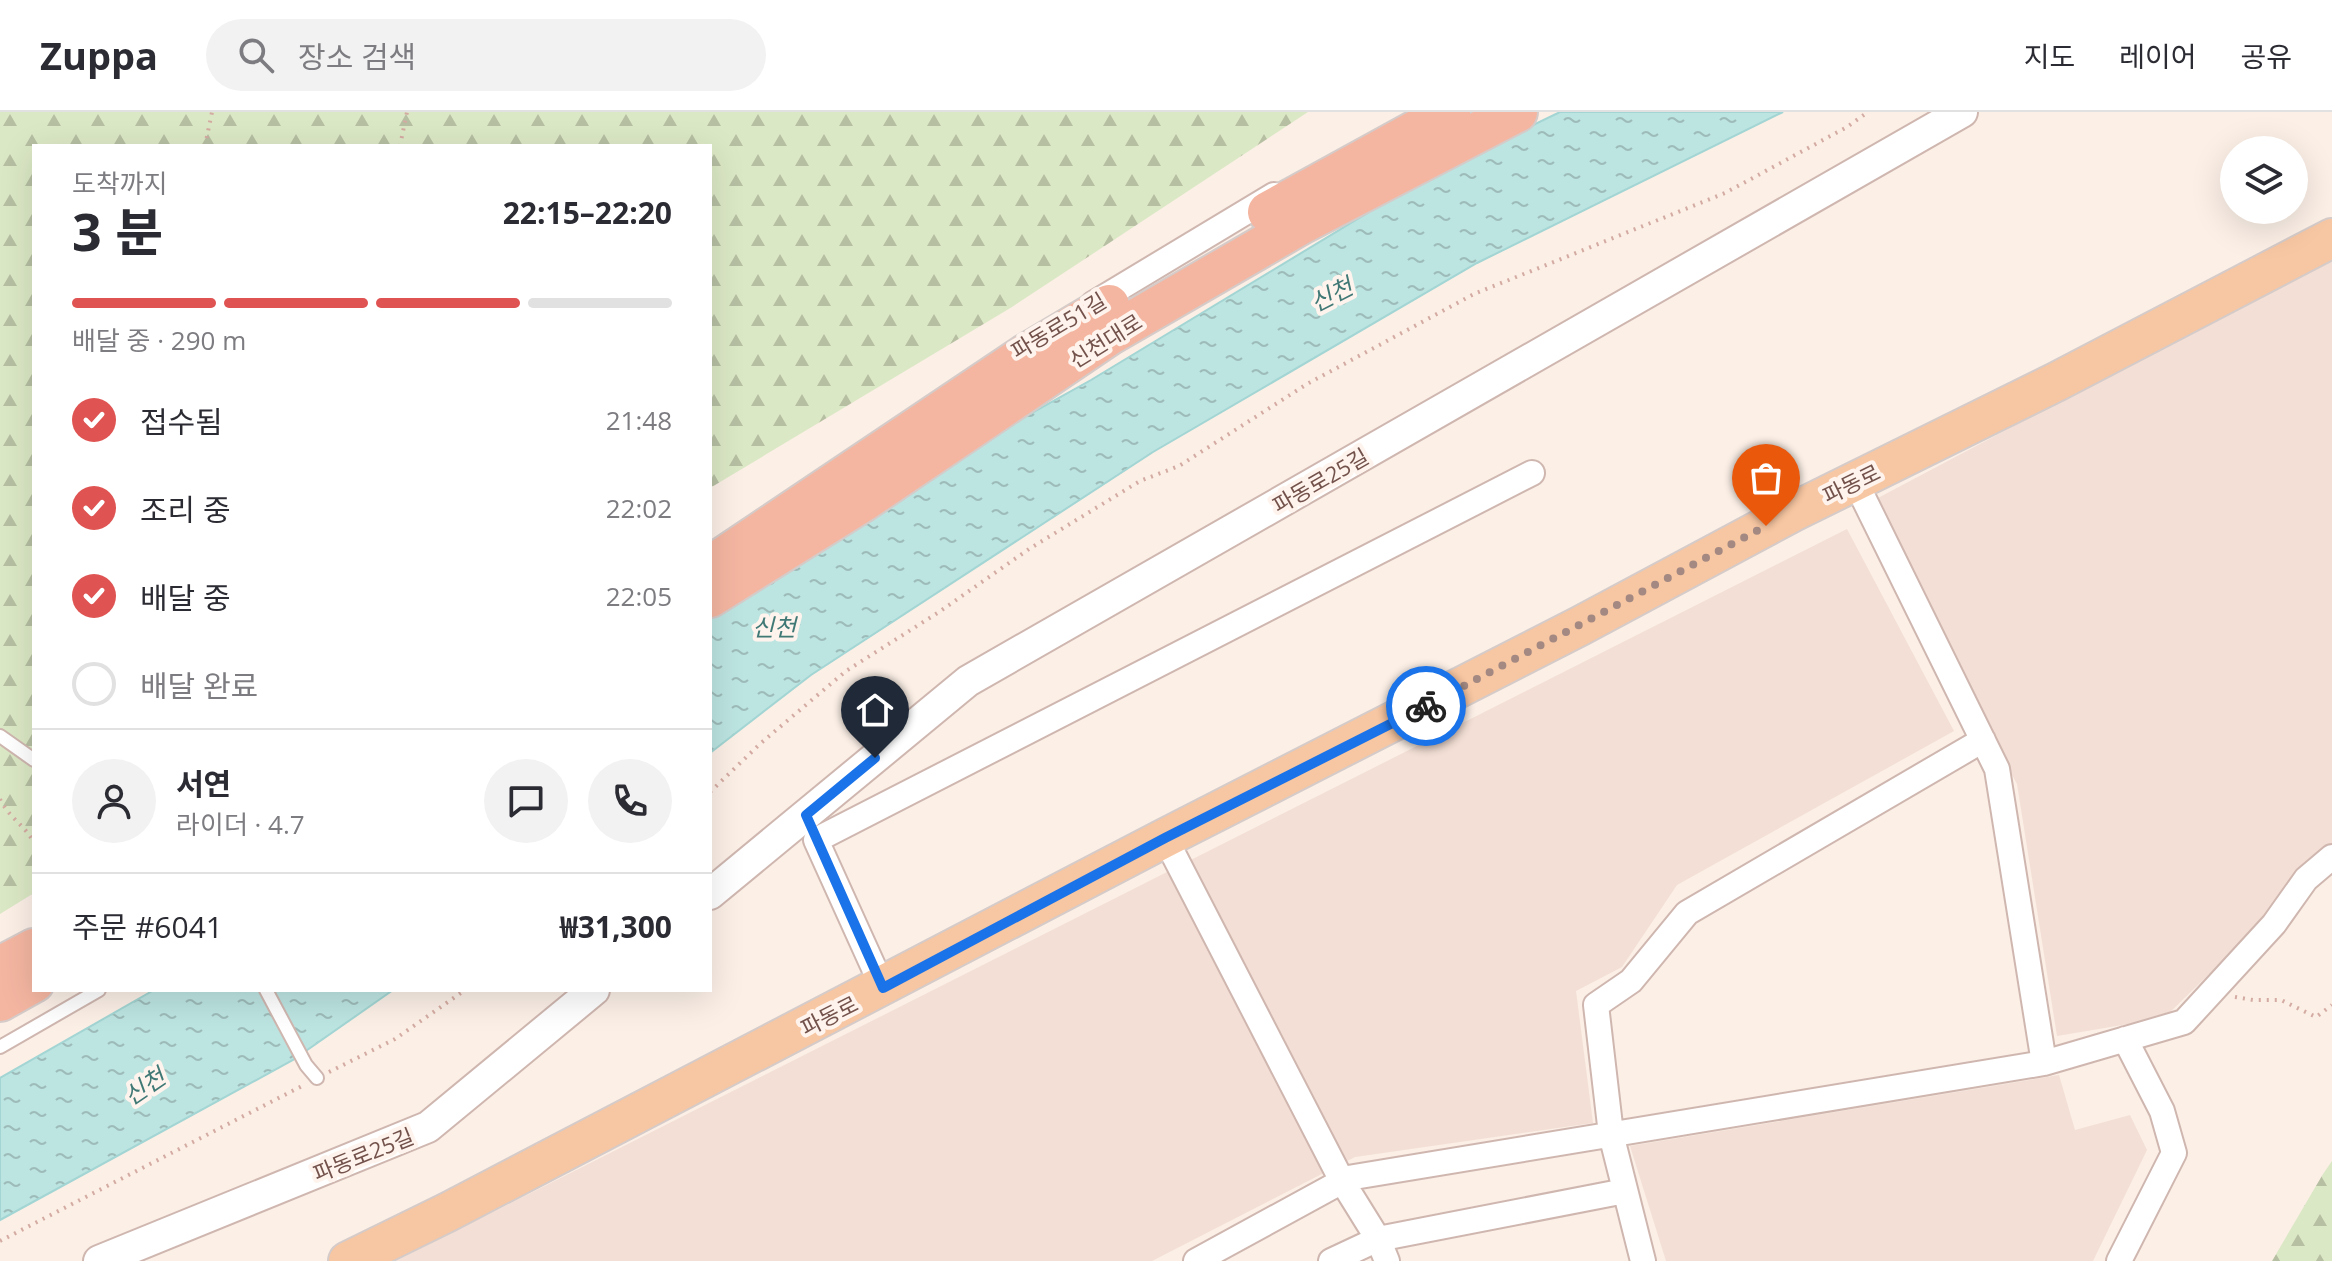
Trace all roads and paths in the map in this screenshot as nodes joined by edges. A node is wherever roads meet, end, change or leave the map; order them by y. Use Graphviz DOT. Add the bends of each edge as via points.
graph roads {
  1 [pos="212,112"];
  2 [pos="407,112"];
  3 [pos="1413,112"];
  4 [pos="1450,112"];
  5 [pos="1517,112"];
  6 [pos="1868,112"];
  7 [pos="1962,112"];
  8 [pos="205,144"];
  9 [pos="400,144"];
  10 [pos="2332,238"];
  11 [pos="1532,473"];
  12 [pos="1855,481"];
  13 [pos="712,547"];
  14 [pos="712,565"];
  15 [pos="712,596"];
  16 [pos="0,736"];
  17 [pos="1983,740"];
  18 [pos="32,759"];
  19 [pos="712,790"];
  20 [pos="0,799"];
  21 [pos="811,827"];
  22 [pos="1165,838"];
  23 [pos="32,840"];
  24 [pos="2332,857"];
  25 [pos="712,893"];
  26 [pos="32,950"];
  27 [pos="0,967"];
  28 [pos="32,983"];
  29 [pos="883,988"];
  30 [pos="96,992"];
  31 [pos="267,992"];
  32 [pos="462,992"];
  33 [pos="592,992"];
  34 [pos="2211,992"];
  35 [pos="0,1001"];
  36 [pos="2332,1005"];
  37 [pos="2125,1039"];
  38 [pos="0,1047"];
  39 [pos="2044,1063"];
  40 [pos="317,1078"];
  41 [pos="1611,1134"];
  42 [pos="1342,1181"];
  43 [pos="1625,1191"];
  44 [pos="0,1241"];
  45 [pos="1382,1250"];
  46 [pos="99,1261"];
  47 [pos="348,1261"];
  48 [pos="1196,1261"];
  49 [pos="1331,1261"];
  50 [pos="1643,1261"];
  51 [pos="2119,1261"];
  1 -- 8 [label="path"];
  2 -- 9 [label="path"];
  3 -- 13 [label="street, 파동로51길" via="990,366"];
  4 -- 14 [label="highway, 신천대로" via="1025,355"];
  5 -- 15 [label="highway, 신천대로" via="1301,224 1109,335"];
  6 -- 19 [label="path" via="1725,193 1474,294 1307,384 1179,466 1140,481 846,671"];
  7 -- 21 [label="street, 파동로25길" via="968,681"];
  10 -- 12 [label="main road, 파동로"];
  11 -- 21 [label="street"];
  12 -- 17 [label="street"];
  12 -- 22 [label="main road, 파동로"];
  16 -- 18 [label="lane"];
  17 -- 39 [label="street" via="1997,769"];
  17 -- 41 [label="street" via="1687,913 1631,981 1596,1005"];
  20 -- 23 [label="path" via="7,815"];
  21 -- 25 [label="street, 파동로25길"];
  21 -- 29 [label="street"];
  22 -- 29 [label="main road, 파동로"];
  22 -- 42 [label="street"];
  24 -- 34 [label="street" via="2306,879 2274,924"];
  26 -- 27 [label="highway"];
  28 -- 35 [label="highway"];
  29 -- 47 [label="main road, 파동로"];
  30 -- 38 [label="lane"];
  31 -- 40 [label="lane"];
  32 -- 40 [label="path" via="395,1039"];
  33 -- 46 [label="street, 파동로25길" via="428,1127"];
  34 -- 36 [label="path" via="2281,1000 2316,1017"];
  34 -- 37 [label="street" via="2184,1022"];
  37 -- 39 [label="street"];
  37 -- 51 [label="street" via="2162,1111 2174,1153"];
  39 -- 41 [label="street"];
  40 -- 44 [label="path"];
  41 -- 42 [label="street"];
  41 -- 43 [label="street"];
  42 -- 45 [label="street"];
  42 -- 48 [label="street"];
  43 -- 45 [label="street"];
  43 -- 50 [label="street"];
  45 -- 49 [label="street"];
}
